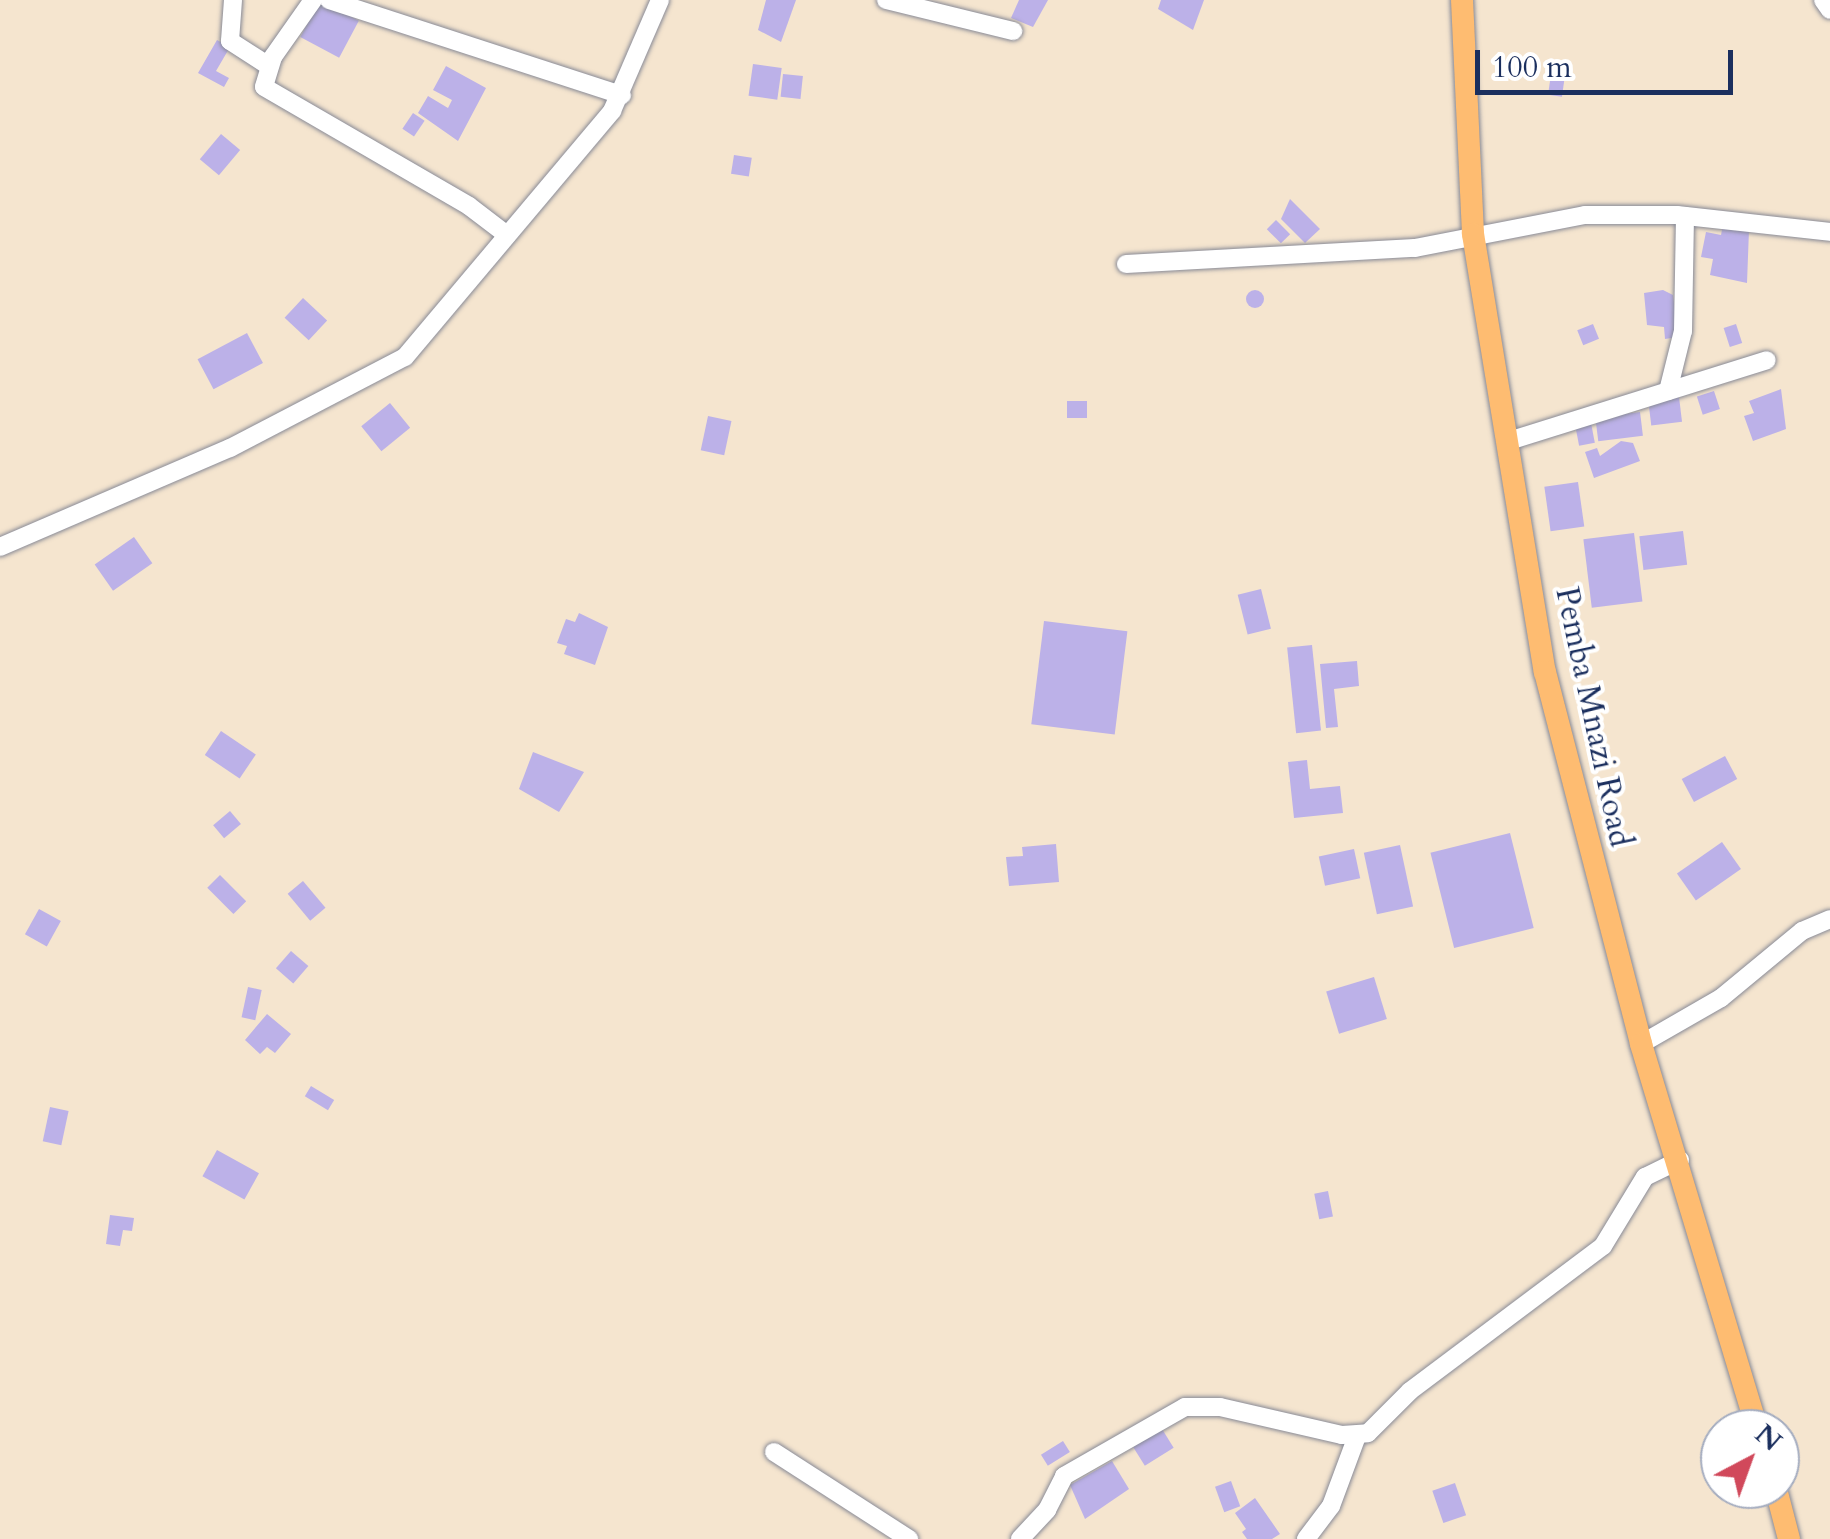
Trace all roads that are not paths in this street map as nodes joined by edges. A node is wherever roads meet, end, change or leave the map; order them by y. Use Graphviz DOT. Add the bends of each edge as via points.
graph roads {
  1 [pos="233,0"];
  2 [pos="313,0"];
  3 [pos="330,0"];
  4 [pos="660,0"];
  5 [pos="886,0"];
  6 [pos="1462,0"];
  7 [pos="1824,0"];
  8 [pos="1830,10"];
  9 [pos="1013,32"];
  10 [pos="269,66"];
  11 [pos="622,94"];
  12 [pos="1685,216"];
  13 [pos="1830,232"];
  14 [pos="1473,234"];
  15 [pos="507,235"];
  16 [pos="1126,264"];
  17 [pos="1767,360"];
  18 [pos="1668,391"];
  19 [pos="1509,441"];
  20 [pos="0,547"];
  21 [pos="1830,918"];
  22 [pos="1642,1044"];
  23 [pos="1680,1160"];
  24 [pos="1750,1409"];
  25 [pos="1357,1436"];
  26 [pos="774,1452"];
  27 [pos="1781,1509"];
  28 [pos="908,1539"];
  29 [pos="1020,1539"];
  30 [pos="1306,1539"];
  31 [pos="1789,1539"];
  1 -- 10 [label="street" via="227,35"];
  2 -- 10 [label="street"];
  3 -- 11 [label="street"];
  4 -- 11 [label="street"];
  5 -- 9 [label="street"];
  6 -- 14 [label="main road, Pemba Mnazi Road"];
  7 -- 8 [label="street"];
  10 -- 15 [label="street" via="264,86"];
  11 -- 15 [label="street"];
  12 -- 13 [label="street"];
  12 -- 14 [label="street" via="1584,215"];
  12 -- 18 [label="street" via="1683,331"];
  14 -- 16 [label="street" via="1350,254"];
  14 -- 19 [label="main road, Pemba Mnazi Road"];
  15 -- 20 [label="street" via="392,368 230,448"];
  17 -- 18 [label="street"];
  18 -- 19 [label="street"];
  19 -- 22 [label="main road, Pemba Mnazi Road" via="1546,672"];
  21 -- 22 [label="street" via="1802,930 1722,998"];
  22 -- 23 [label="main road, Pemba Mnazi Road"];
  23 -- 24 [label="main road, Pemba Mnazi Road"];
  23 -- 25 [label="street" via="1646,1177 1603,1246"];
  25 -- 29 [label="street" via="1220,1407 1185,1407 1064,1476"];
  25 -- 30 [label="street" via="1331,1506"];
  26 -- 28 [label="street"];
  27 -- 31 [label="main road"];
}
